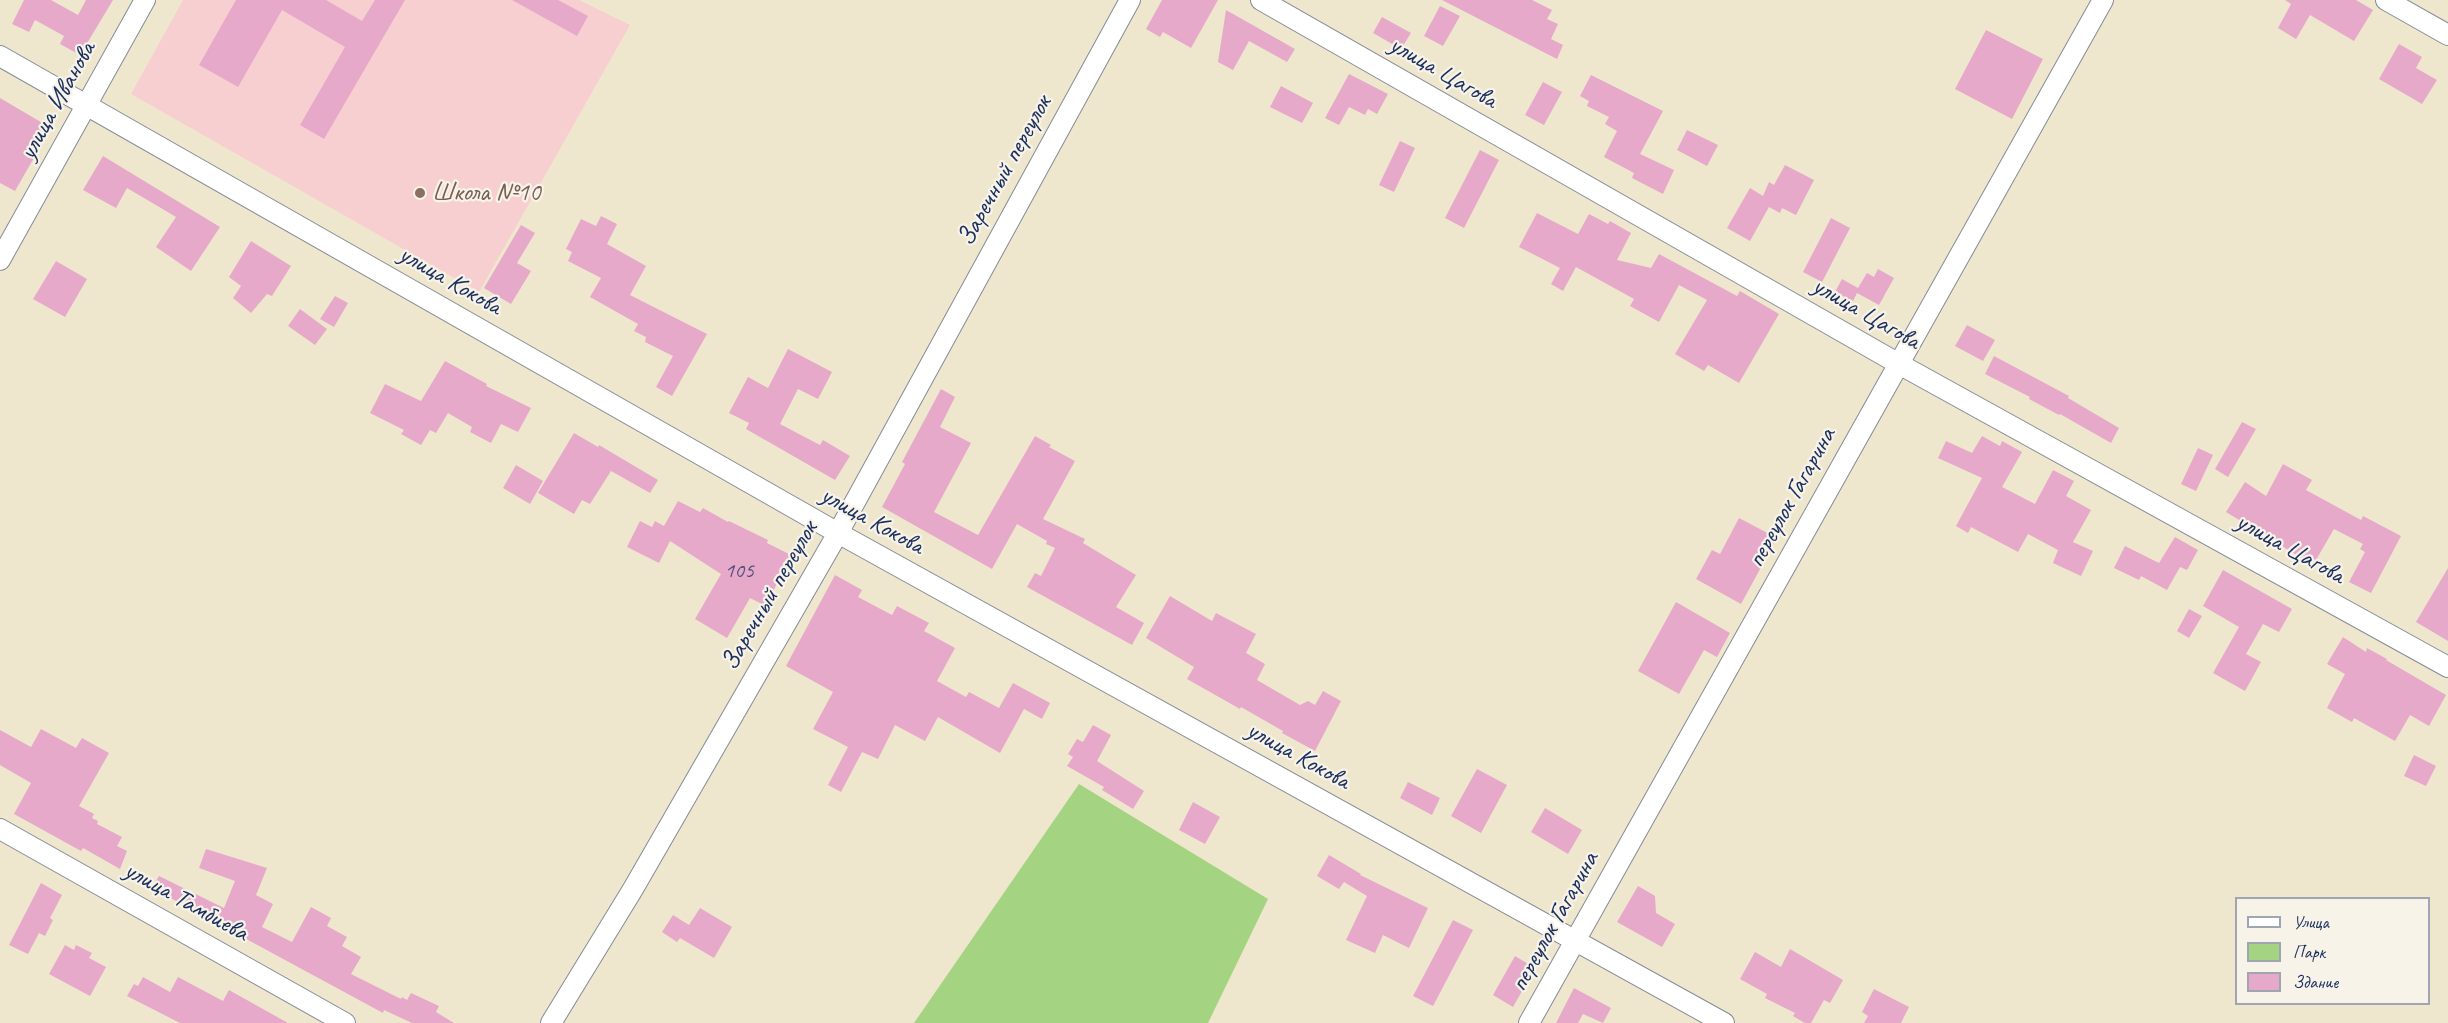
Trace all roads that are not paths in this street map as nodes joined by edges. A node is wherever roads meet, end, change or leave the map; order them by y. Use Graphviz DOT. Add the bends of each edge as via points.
graph roads {
  1 [pos="145,0"];
  2 [pos="1130,0"];
  3 [pos="1261,0"];
  4 [pos="2103,0"];
  5 [pos="2386,0"];
  6 [pos="2448,35"];
  7 [pos="0,56"];
  8 [pos="87,106"];
  9 [pos="0,260"];
  10 [pos="1899,364"];
  11 [pos="838,533"];
  12 [pos="2448,667"];
  13 [pos="0,829"];
  14 [pos="1576,940"];
  15 [pos="345,1023"];
  16 [pos="551,1023"];
  17 [pos="1529,1023"];
  18 [pos="1724,1023"];
  1 -- 8 [label="street, улица Иванова"];
  2 -- 11 [label="street, Заречный переулок"];
  3 -- 10 [label="street, улица Цагова"];
  4 -- 10 [label="street, переулок Гагарина"];
  5 -- 6 [label="street"];
  7 -- 8 [label="street, улица Кокова"];
  8 -- 9 [label="street, улица Иванова"];
  8 -- 11 [label="street, улица Кокова"];
  10 -- 12 [label="street, улица Цагова"];
  10 -- 14 [label="street, переулок Гагарина"];
  11 -- 14 [label="street, улица Кокова"];
  11 -- 16 [label="street, Заречный переулок" via="633,889"];
  13 -- 15 [label="street, улица Тамбиева"];
  14 -- 17 [label="street, переулок Гагарина"];
  14 -- 18 [label="street, улица Кокова"];
}
